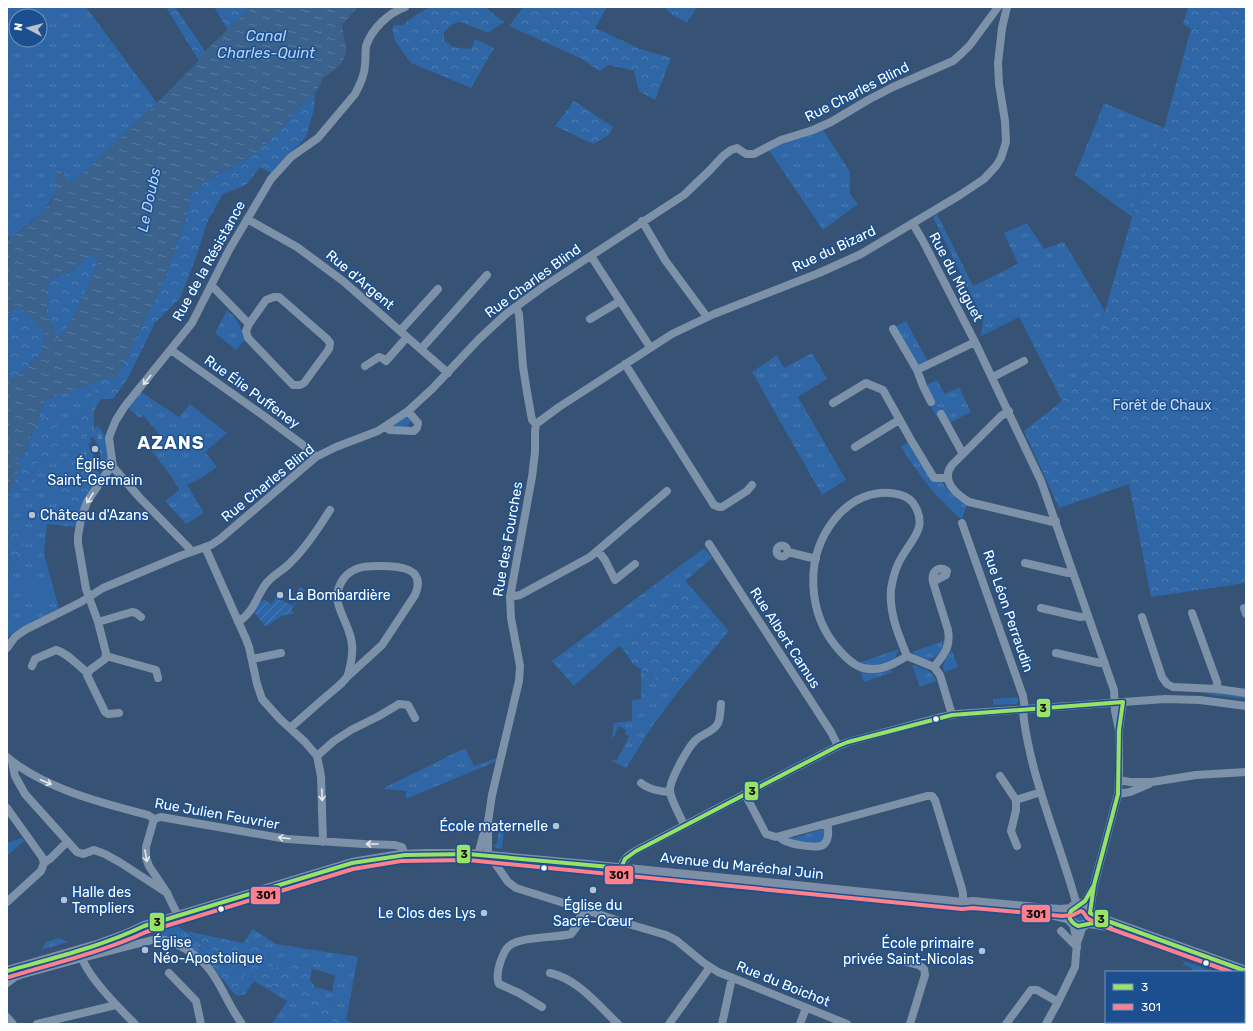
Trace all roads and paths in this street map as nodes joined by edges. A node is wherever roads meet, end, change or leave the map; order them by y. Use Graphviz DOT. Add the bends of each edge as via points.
graph roads {
  1 [pos="405,7"];
  2 [pos="998,7"];
  3 [pos="1007,7"];
  4 [pos="247,219"];
  5 [pos="642,221"];
  6 [pos="913,224"];
  7 [pos="591,256"];
  8 [pos="487,275"];
  9 [pos="210,287"];
  10 [pos="438,289"];
  11 [pos="620,301"];
  12 [pos="516,307"];
  13 [pos="707,317"];
  14 [pos="590,319"];
  15 [pos="249,324"];
  16 [pos="893,329"];
  17 [pos="400,331"];
  18 [pos="407,337"];
  19 [pos="975,342"];
  20 [pos="650,347"];
  21 [pos="421,349"];
  22 [pos="171,350"];
  23 [pos="1024,361"];
  24 [pos="625,364"];
  25 [pos="365,366"];
  26 [pos="917,370"];
  27 [pos="448,373"];
  28 [pos="993,377"];
  29 [pos="931,402"];
  30 [pos="833,403"];
  31 [pos="408,411"];
  32 [pos="1009,411"];
  33 [pos="941,414"];
  34 [pos="899,420"];
  35 [pos="536,424"];
  36 [pos="385,427"];
  37 [pos="855,446"];
  38 [pos="963,454"];
  39 [pos="316,457"];
  40 [pos="114,467"];
  41 [pos="947,478"];
  42 [pos="752,485"];
  43 [pos="668,491"];
  44 [pos="330,510"];
  45 [pos="1056,521"];
  46 [pos="962,523"];
  47 [pos="709,544"];
  48 [pos="205,547"];
  49 [pos="598,551"];
  50 [pos="191,552"];
  51 [pos="788,552"];
  52 [pos="816,559"];
  53 [pos="1025,563"];
  54 [pos="635,564"];
  55 [pos="1073,573"];
  56 [pos="933,582"];
  57 [pos="89,597"];
  58 [pos="510,597"];
  59 [pos="1041,608"];
  60 [pos="1192,613"];
  61 [pos="1088,616"];
  62 [pos="141,617"];
  63 [pos="1142,617"];
  64 [pos="98,622"];
  65 [pos="238,622"];
  66 [pos="7,648"];
  67 [pos="281,653"];
  68 [pos="1056,653"];
  69 [pos="106,656"];
  70 [pos="907,656"];
  71 [pos="252,659"];
  72 [pos="1104,662"];
  73 [pos="32,666"];
  74 [pos="934,668"];
  75 [pos="88,672"];
  76 [pos="347,677"];
  77 [pos="158,678"];
  78 [pos="1202,688"];
  79 [pos="1218,689"];
  80 [pos="1246,693"];
  81 [pos="1200,700"];
  82 [pos="1124,702"];
  83 [pos="1115,703"];
  84 [pos="721,704"];
  85 [pos="1246,706"];
  86 [pos="1024,709"];
  87 [pos="119,713"];
  88 [pos="952,715"];
  89 [pos="415,718"];
  90 [pos="290,728"];
  91 [pos="1119,730"];
  92 [pos="838,746"];
  93 [pos="317,756"];
  94 [pos="10,759"];
  95 [pos="1246,772"];
  96 [pos="1000,776"];
  97 [pos="1119,780"];
  98 [pos="1152,782"];
  99 [pos="641,783"];
  100 [pos="670,792"];
  101 [pos="1041,792"];
  102 [pos="745,794"];
  103 [pos="1118,794"];
  104 [pos="1016,800"];
  105 [pos="7,808"];
  106 [pos="154,819"];
  107 [pos="827,824"];
  108 [pos="684,825"];
  109 [pos="780,837"];
  110 [pos="67,842"];
  111 [pos="323,842"];
  112 [pos="1017,846"];
  113 [pos="405,854"];
  114 [pos="485,856"];
  115 [pos="44,863"];
  116 [pos="621,868"];
  117 [pos="167,893"];
  118 [pos="7,902"];
  119 [pos="963,903"];
  120 [pos="583,909"];
  121 [pos="1080,915"];
  122 [pos="174,916"];
  123 [pos="144,926"];
  124 [pos="1061,931"];
  125 [pos="1077,945"];
  126 [pos="82,958"];
  127 [pos="891,958"];
  128 [pos="7,965"];
  129 [pos="710,968"];
  130 [pos="7,971"];
  131 [pos="1231,971"];
  132 [pos="1243,971"];
  133 [pos="169,973"];
  134 [pos="550,973"];
  135 [pos="732,978"];
  136 [pos="7,983"];
  137 [pos="1058,1002"];
  138 [pos="116,1005"];
  139 [pos="542,1007"];
  140 [pos="806,1008"];
  141 [pos="7,1017"];
  142 [pos="59,1022"];
  143 [pos="13,1024"];
  144 [pos="38,1024"];
  145 [pos="135,1024"];
  146 [pos="201,1024"];
  147 [pos="242,1024"];
  148 [pos="618,1024"];
  149 [pos="669,1024"];
  150 [pos="722,1024"];
  151 [pos="800,1024"];
  152 [pos="847,1024"];
  153 [pos="910,1024"];
  154 [pos="1006,1024"];
  155 [pos="1046,1024"];
  1 -- 4 [label="street, Rue de la Résistance" via="385,19 369,39 365,50 364,72 355,94 318,138 291,157 277,171"];
  2 -- 5 [label="street, Rue Charles Blind" via="970,45 953,61 893,87 826,125 781,140 754,154 746,154 737,148 731,150 687,192"];
  3 -- 6 [label="street, Rue du Bizard" via="998,63 1006,133 1001,158 980,182"];
  4 -- 9 [label="street, Rue de la Résistance"];
  4 -- 17 [label="street, Rue d'Argent" via="323,265"];
  5 -- 7 [label="street, Rue Charles Blind"];
  5 -- 13 [label="street" via="665,260"];
  6 -- 13 [label="street, Rue du Bizard" via="840,264"];
  6 -- 19 [label="street, Rue du Muguet"];
  7 -- 11 [label="street"];
  7 -- 12 [label="street, Rue Charles Blind"];
  8 -- 21 [label="street"];
  9 -- 15 [label="street" via="214,288"];
  9 -- 22 [label="street, Rue de la Résistance" via="192,323"];
  10 -- 17 [label="street"];
  11 -- 14 [label="street"];
  11 -- 20 [label="street"];
  12 -- 27 [label="street, Rue Charles Blind" via="490,328"];
  12 -- 35 [label="street, Rue des Fourches" via="519,314 528,400 532,420"];
  13 -- 20 [label="street, Rue du Bizard"];
  15 -- 15 [label="street" via="246,331 248,338 293,385 304,383 329,349 330,343 327,338 278,297 266,300"];
  16 -- 26 [label="street"];
  17 -- 18 [label="street, Rue d'Argent"];
  18 -- 21 [label="street, Rue d'Argent"];
  18 -- 25 [label="street" via="386,361 379,357"];
  19 -- 26 [label="street, Rue du Muguet"];
  19 -- 28 [label="street, Rue du Muguet"];
  20 -- 24 [label="street, Rue du Bizard"];
  21 -- 27 [label="street, Rue d'Argent"];
  22 -- 39 [label="street, Rue Élie Puffeney" via="270,420"];
  22 -- 40 [label="street, Rue de la Résistance, one-way" via="116,420 109,438"];
  23 -- 28 [label="street"];
  24 -- 35 [label="street, Rue du Bizard"];
  24 -- 42 [label="street" via="714,505 722,507"];
  26 -- 29 [label="street"];
  27 -- 31 [label="street, Rue Charles Blind"];
  28 -- 32 [label="street, Rue du Muguet"];
  30 -- 34 [label="street" via="866,383 883,390"];
  31 -- 36 [label="street, Rue Charles Blind"];
  31 -- 36 [label="street" via="418,423 414,431 390,430"];
  32 -- 38 [label="street"];
  32 -- 45 [label="street, Rue du Muguet"];
  33 -- 38 [label="street"];
  34 -- 37 [label="street"];
  34 -- 41 [label="street" via="934,478"];
  35 -- 58 [label="street, Rue des Fourches" via="532,476"];
  36 -- 39 [label="street, Rue Charles Blind"];
  38 -- 41 [label="street" via="948,469"];
  39 -- 48 [label="street, Rue Charles Blind" via="220,539"];
  40 -- 50 [label="street"];
  40 -- 57 [label="street, one-way" via="87,502 79,529 78,542"];
  41 -- 45 [label="street" via="960,496 969,502"];
  43 -- 49 [label="street"];
  44 -- 65 [label="street" via="294,559 272,577 252,609"];
  45 -- 55 [label="street, Rue du Muguet"];
  46 -- 86 [label="street, Rue Léon Perraudin" via="1023,696"];
  47 -- 92 [label="street, Rue Albert Camus"];
  48 -- 50 [label="street, Rue Charles Blind"];
  48 -- 65 [label="street"];
  49 -- 54 [label="street" via="615,580"];
  49 -- 58 [label="street" via="520,595"];
  50 -- 57 [label="street, Rue Charles Blind" via="118,581"];
  51 -- 52 [label="street"];
  52 -- 70 [label="street" via="814,590 818,614 831,640 842,653 862,668 872,669 890,665"];
  52 -- 70 [label="street" via="824,536 832,523 856,500 886,493 899,494 913,502 920,518 918,532 898,564 891,598 896,626"];
  53 -- 55 [label="street"];
  55 -- 61 [label="street, Rue du Muguet"];
  56 -- 74 [label="street" via="949,637 947,649"];
  57 -- 64 [label="street"];
  57 -- 66 [label="street, Rue Charles Blind" via="25,630 14,637"];
  58 -- 114 [label="street, Rue des Fourches" via="511,618 520,666 519,681 483,836"];
  59 -- 61 [label="street" via="1080,617"];
  60 -- 79 [label="street"];
  61 -- 72 [label="street, Rue du Muguet"];
  62 -- 64 [label="street" via="132,612"];
  63 -- 78 [label="street" via="1164,681 1170,686"];
  64 -- 69 [label="street"];
  65 -- 71 [label="street"];
  67 -- 71 [label="street"];
  68 -- 72 [label="street"];
  69 -- 75 [label="street"];
  69 -- 77 [label="street" via="156,670"];
  70 -- 74 [label="street"];
  71 -- 90 [label="street" via="262,699"];
  72 -- 83 [label="street, Rue du Muguet" via="1114,690"];
  73 -- 75 [label="street" via="35,659 58,651"];
  74 -- 88 [label="street" via="940,675"];
  75 -- 87 [label="street" via="88,678 105,712"];
  76 -- 76 [label="street" via="352,659 352,645 337,602 340,585 347,574 362,567 394,566 408,569 417,580 415,594 382,645"];
  76 -- 90 [label="street"];
  78 -- 79 [label="street"];
  78 -- 81 [label="street"];
  79 -- 80 [label="street"];
  81 -- 82 [label="street"];
  81 -- 85 [label="street"];
  82 -- 83 [label="street"];
  82 -- 91 [label="street"];
  83 -- 86 [label="street"];
  83 -- 91 [label="street, Rue du Muguet"];
  84 -- 100 [label="street" via="717,725 692,744 673,778"];
  86 -- 88 [label="street"];
  86 -- 101 [label="street, Rue Léon Perraudin" via="1023,719"];
  88 -- 92 [label="street"];
  89 -- 93 [label="street" via="408,704 399,704 342,735"];
  90 -- 93 [label="street"];
  91 -- 97 [label="street"];
  92 -- 102 [label="street"];
  93 -- 111 [label="street, one-way" via="321,776"];
  94 -- 106 [label="street, Rue Julien Feuvrier, one-way" via="49,784"];
  94 -- 110 [label="street" via="15,776 25,794"];
  95 -- 98 [label="street" via="1196,775"];
  96 -- 104 [label="street"];
  97 -- 98 [label="street"];
  97 -- 103 [label="street"];
  98 -- 103 [label="street" via="1130,792"];
  99 -- 100 [label="street" via="645,787"];
  100 -- 108 [label="street"];
  101 -- 104 [label="street"];
  101 -- 121 [label="street, Rue Léon Perraudin"];
  102 -- 108 [label="street"];
  102 -- 109 [label="street" via="766,834"];
  103 -- 121 [label="street" via="1094,885"];
  104 -- 112 [label="street" via="1011,831"];
  105 -- 115 [label="street"];
  111 -- 106 [label="street, Rue Julien Feuvrier, one-way" via="278,838 161,817"];
  106 -- 117 [label="street, one-way" via="146,847 146,858"];
  107 -- 109 [label="street"];
  107 -- 109 [label="street" via="827,839 821,846 793,844 783,841"];
  107 -- 119 [label="street" via="932,796 962,889"];
  108 -- 116 [label="street" via="632,852 622,862"];
  110 -- 115 [label="street"];
  110 -- 117 [label="street" via="78,853 94,850 108,855"];
  113 -- 111 [label="street, Rue Julien Feuvrier, one-way" via="402,848 395,844"];
  113 -- 114 [label="main road, Avenue du Maréchal Juin"];
  113 -- 122 [label="main road, Avenue du Maréchal Juin" via="352,864"];
  114 -- 116 [label="main road, Avenue du Maréchal Juin"];
  114 -- 120 [label="street, Rue du Boichot" via="516,888"];
  115 -- 118 [label="street" via="41,871"];
  116 -- 119 [label="main road, Avenue du Maréchal Juin"];
  117 -- 122 [label="street"];
  119 -- 121 [label="main road, Avenue du Maréchal Juin" via="1054,915"];
  120 -- 129 [label="street, Rue du Boichot" via="666,935"];
  120 -- 139 [label="street" via="571,934 514,943 503,955 498,972 498,984"];
  121 -- 125 [label="street, Rue Léon Perraudin"];
  121 -- 131 [label="main road, Avenue du Maréchal Juin"];
  121 -- 132 [label="main road, Avenue du Maréchal Juin" via="1102,919"];
  122 -- 123 [label="main road, Avenue du Maréchal Juin"];
  123 -- 128 [label="main road, Avenue du Maréchal Juin"];
  123 -- 130 [label="main road, Avenue du Maréchal Juin" via="100,944"];
  124 -- 125 [label="street"];
  125 -- 137 [label="street" via="1075,967"];
  126 -- 136 [label="street" via="20,975"];
  126 -- 138 [label="street"];
  126 -- 147 [label="street" via="156,939 168,940 186,949 205,964 219,982"];
  127 -- 153 [label="street" via="919,965 924,969 925,975"];
  129 -- 135 [label="street, Rue du Boichot"];
  129 -- 149 [label="street"];
  133 -- 146 [label="street" via="196,1000"];
  134 -- 148 [label="street" via="570,980"];
  135 -- 140 [label="street, Rue du Boichot"];
  135 -- 150 [label="street"];
  137 -- 154 [label="street" via="1037,990 1031,990"];
  137 -- 155 [label="street"];
  138 -- 142 [label="street"];
  138 -- 145 [label="street"];
  140 -- 151 [label="street"];
  140 -- 152 [label="street, Rue du Boichot"];
  141 -- 143 [label="street"];
  142 -- 144 [label="street"];
}
